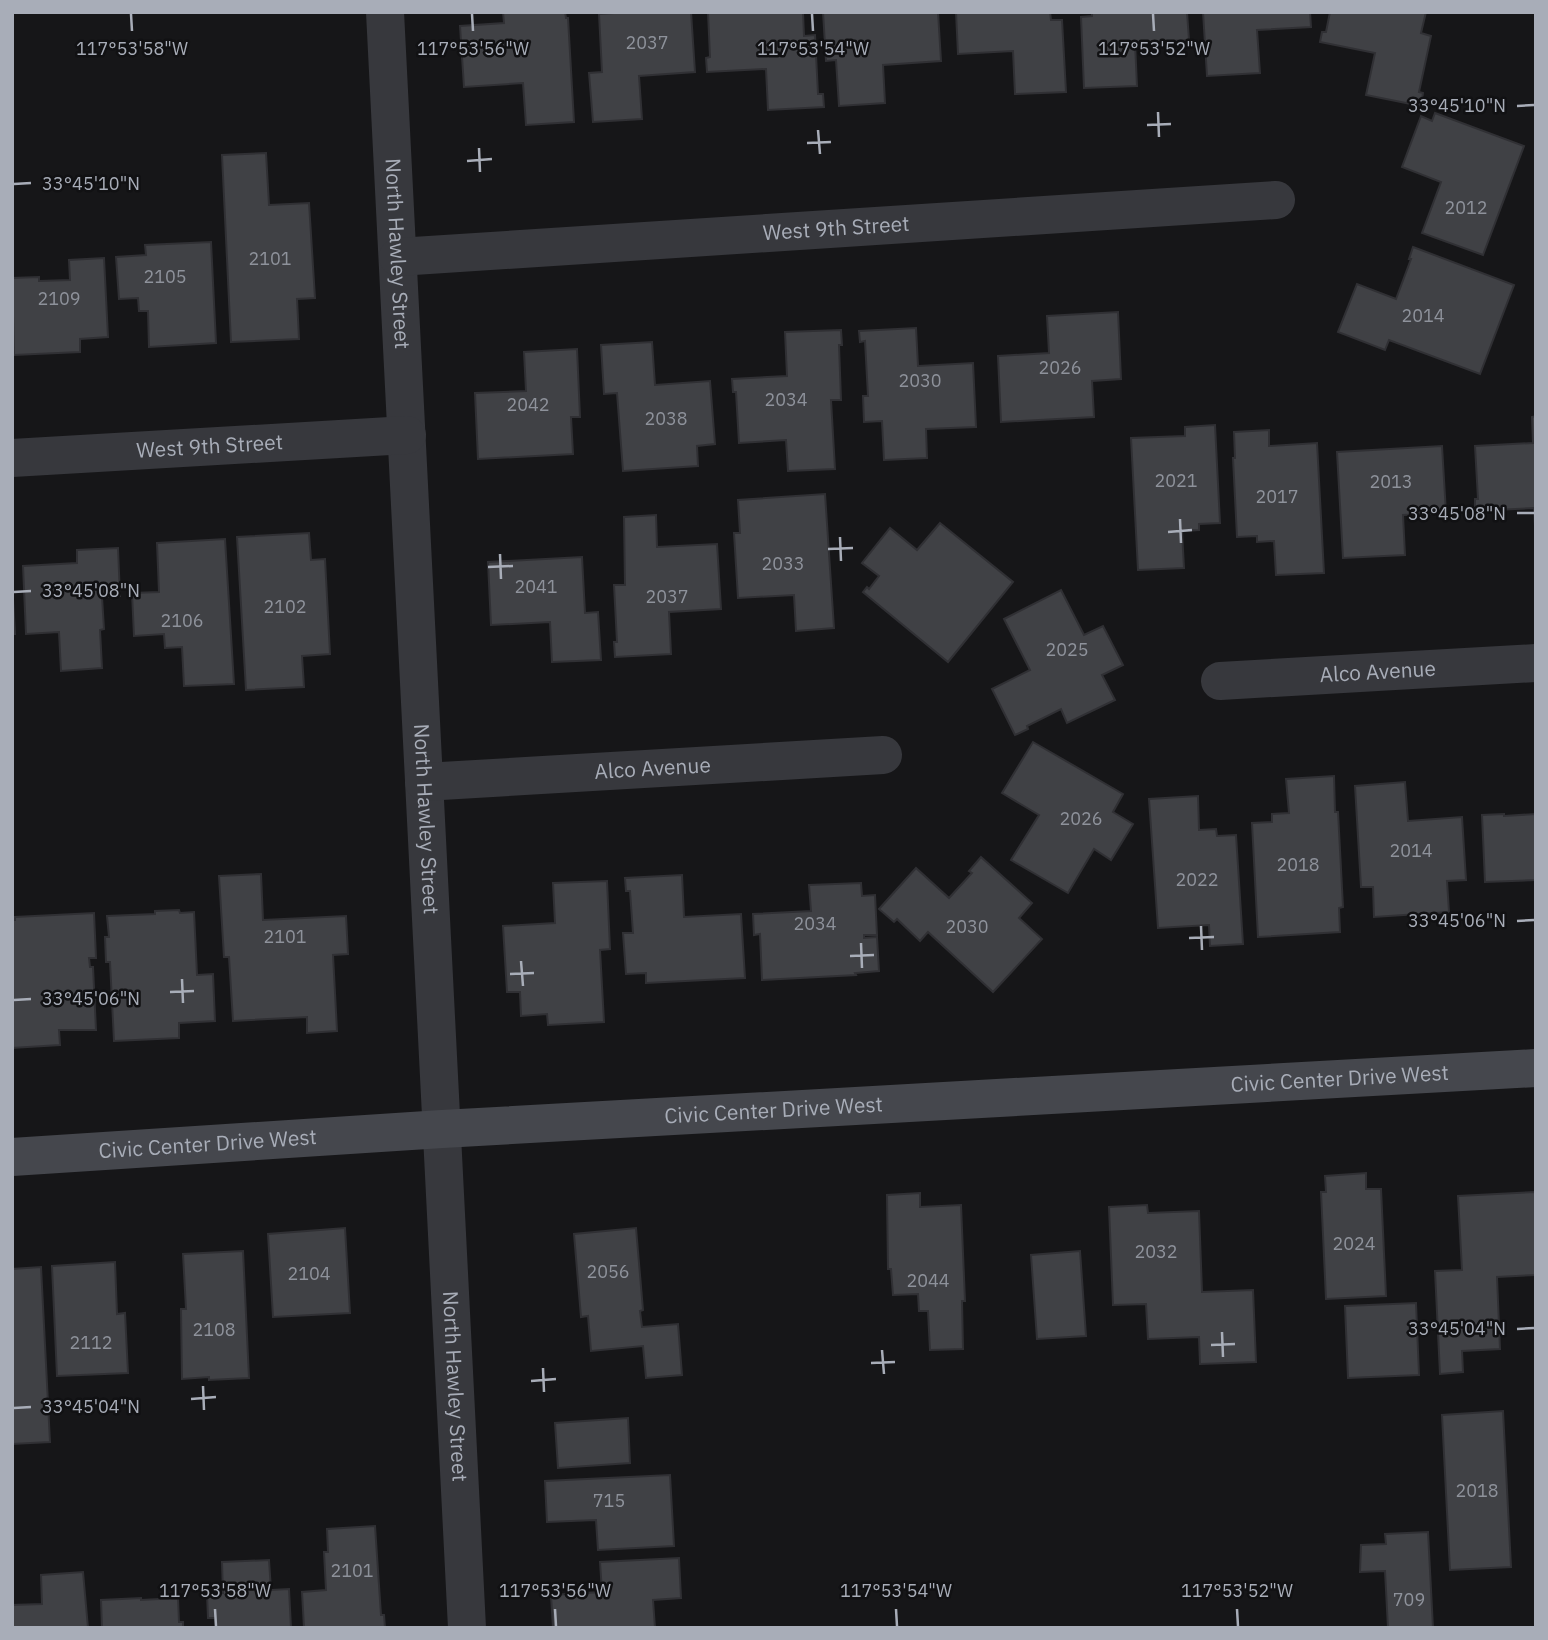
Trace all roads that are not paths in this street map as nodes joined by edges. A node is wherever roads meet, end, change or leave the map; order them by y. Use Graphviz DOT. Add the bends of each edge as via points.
graph roads {
  1 [pos="385,12"];
  2 [pos="1276,200"];
  3 [pos="398,257"];
  4 [pos="407,435"];
  5 [pos="12,458"];
  6 [pos="1536,663"];
  7 [pos="1220,681"];
  8 [pos="883,755"];
  9 [pos="424,782"];
  10 [pos="1536,1068"];
  11 [pos="442,1129"];
  12 [pos="12,1157"];
  13 [pos="467,1628"];
  1 -- 3 [label="street, North Hawley Street"];
  2 -- 3 [label="street, West 9th Street"];
  3 -- 4 [label="street, North Hawley Street"];
  4 -- 5 [label="street, West 9th Street"];
  4 -- 9 [label="street, North Hawley Street"];
  6 -- 7 [label="street, Alco Avenue"];
  8 -- 9 [label="street, Alco Avenue"];
  9 -- 11 [label="street, North Hawley Street"];
  10 -- 11 [label="main road, Civic Center Drive West"];
  11 -- 12 [label="main road, Civic Center Drive West"];
  11 -- 13 [label="street, North Hawley Street"];
}
